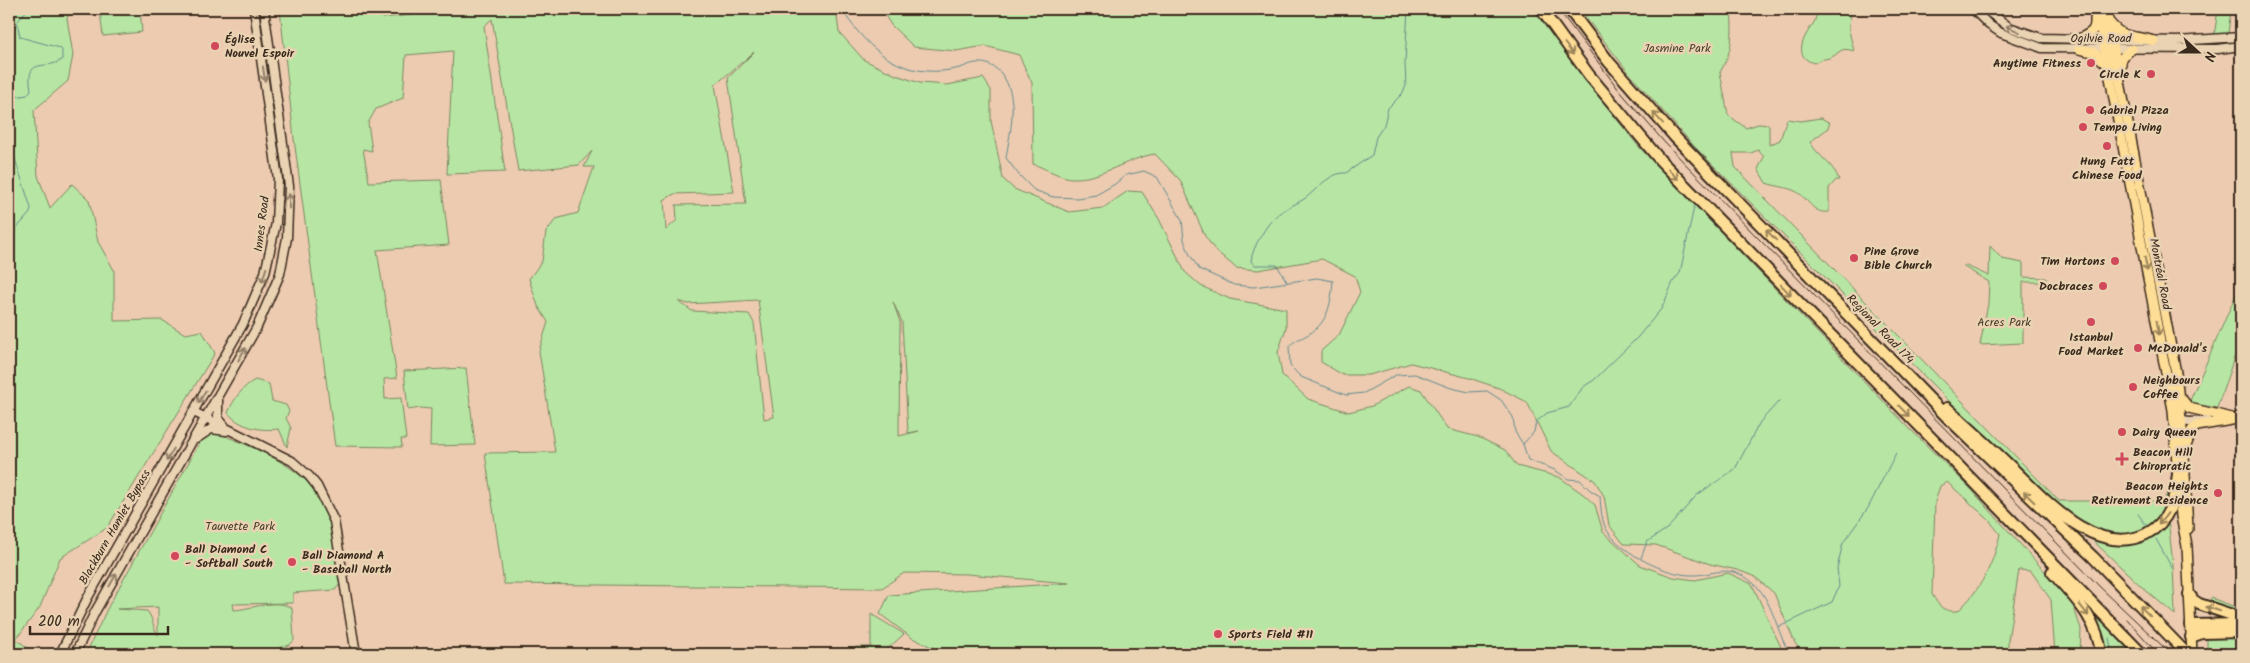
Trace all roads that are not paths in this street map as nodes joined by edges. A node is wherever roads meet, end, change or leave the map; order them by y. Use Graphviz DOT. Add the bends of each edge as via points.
graph roads {
  1 [pos="254,9"];
  2 [pos="264,9"];
  3 [pos="1542,9"];
  4 [pos="1569,9"];
  5 [pos="1973,9"];
  6 [pos="1984,9"];
  7 [pos="2095,9"];
  8 [pos="2106,9"];
  9 [pos="2109,22"];
  10 [pos="2241,37"];
  11 [pos="2154,41"];
  12 [pos="2079,45"];
  13 [pos="2108,45"];
  14 [pos="2241,46"];
  15 [pos="2132,49"];
  16 [pos="2107,64"];
  17 [pos="2122,94"];
  18 [pos="284,139"];
  19 [pos="273,140"];
  20 [pos="1894,361"];
  21 [pos="2179,395"];
  22 [pos="218,397"];
  23 [pos="194,412"];
  24 [pos="206,418"];
  25 [pos="2239,419"];
  26 [pos="2178,420"];
  27 [pos="231,430"];
  28 [pos="191,444"];
  29 [pos="2184,452"];
  30 [pos="2178,474"];
  31 [pos="1998,508"];
  32 [pos="2187,546"];
  33 [pos="2190,594"];
  34 [pos="2241,618"];
  35 [pos="2241,624"];
  36 [pos="2191,625"];
  37 [pos="2241,632"];
  38 [pos="2192,637"];
  39 [pos="60,654"];
  40 [pos="74,654"];
  41 [pos="356,654"];
  42 [pos="2101,654"];
  43 [pos="2142,654"];
  44 [pos="2187,654"];
  45 [pos="2192,654"];
  1 -- 19 [label="main road, Innes Road, one-way"];
  2 -- 18 [label="main road, Innes Road"];
  3 -- 31 [label="highway, one-way" via="1594,82 1660,160"];
  20 -- 4 [label="highway, Regional Road 174, one-way" via="1674,136 1609,62"];
  5 -- 12 [label="main road, Ogilvie Road" via="1989,25 2014,39 2042,48"];
  12 -- 6 [label="main road, Ogilvie Road, one-way" via="2029,35 2004,24"];
  7 -- 12 [label="main road" via="2095,29"];
  7 -- 13 [label="main road, Montréal Road"];
  8 -- 9 [label="main road, Montréal Road"];
  9 -- 11 [label="main road" via="2125,36"];
  9 -- 13 [label="main road, Montréal Road"];
  10 -- 11 [label="main road, Ogilvie Road"];
  11 -- 13 [label="main road, Ogilvie Road"];
  12 -- 13 [label="main road, Ogilvie Road"];
  12 -- 16 [label="main road" via="2097,54"];
  13 -- 15 [label="main road, Ogilvie Road"];
  13 -- 16 [label="main road, Montréal Road"];
  13 -- 17 [label="main road, Montréal Road"];
  14 -- 15 [label="main road, Ogilvie Road"];
  15 -- 17 [label="main road" via="2121,59"];
  16 -- 26 [label="main road, Montréal Road, one-way"];
  17 -- 21 [label="main road, Montréal Road"];
  18 -- 19 [label="main road"];
  22 -- 18 [label="main road, Innes Road, one-way" via="257,327 280,274 289,211"];
  19 -- 23 [label="main road, Innes Road, one-way" via="278,179 272,249 242,324"];
  30 -- 20 [label="highway, one-way" via="2168,513 2150,532 2122,539 2089,532 2057,511"];
  44 -- 20 [label="highway, Regional Road 174, one-way"];
  21 -- 25 [label="main road" via="2189,408"];
  21 -- 26 [label="main road, Montréal Road"];
  22 -- 24 [label="main road, Innes Road"];
  22 -- 27 [label="main road" via="218,418"];
  23 -- 24 [label="main road"];
  23 -- 39 [label="main road, Blackburn Hamlet Bypass, one-way" via="87,599"];
  24 -- 27 [label="main road"];
  24 -- 28 [label="main road, Blackburn Hamlet Bypass"];
  25 -- 26 [label="main road"];
  25 -- 29 [label="main road" via="2197,426 2189,435"];
  26 -- 29 [label="main road, Montréal Road"];
  26 -- 30 [label="main road, Montréal Road"];
  27 -- 28 [label="main road" via="211,429"];
  27 -- 41 [label="main road" via="292,461 321,492 334,521"];
  40 -- 28 [label="main road, Blackburn Hamlet Bypass, one-way"];
  29 -- 32 [label="main road, Montréal Road"];
  30 -- 32 [label="main road, Montréal Road"];
  31 -- 42 [label="highway, one-way" via="2088,615 2096,630"];
  31 -- 43 [label="highway"];
  32 -- 33 [label="main road, Montréal Road"];
  34 -- 33 [label="highway, one-way" via="2199,604"];
  33 -- 36 [label="main road, Montréal Road"];
  35 -- 36 [label="highway"];
  36 -- 38 [label="main road, Montréal Road"];
  37 -- 38 [label="highway" via="2204,632"];
  38 -- 45 [label="main road, Montréal Road"];
}
